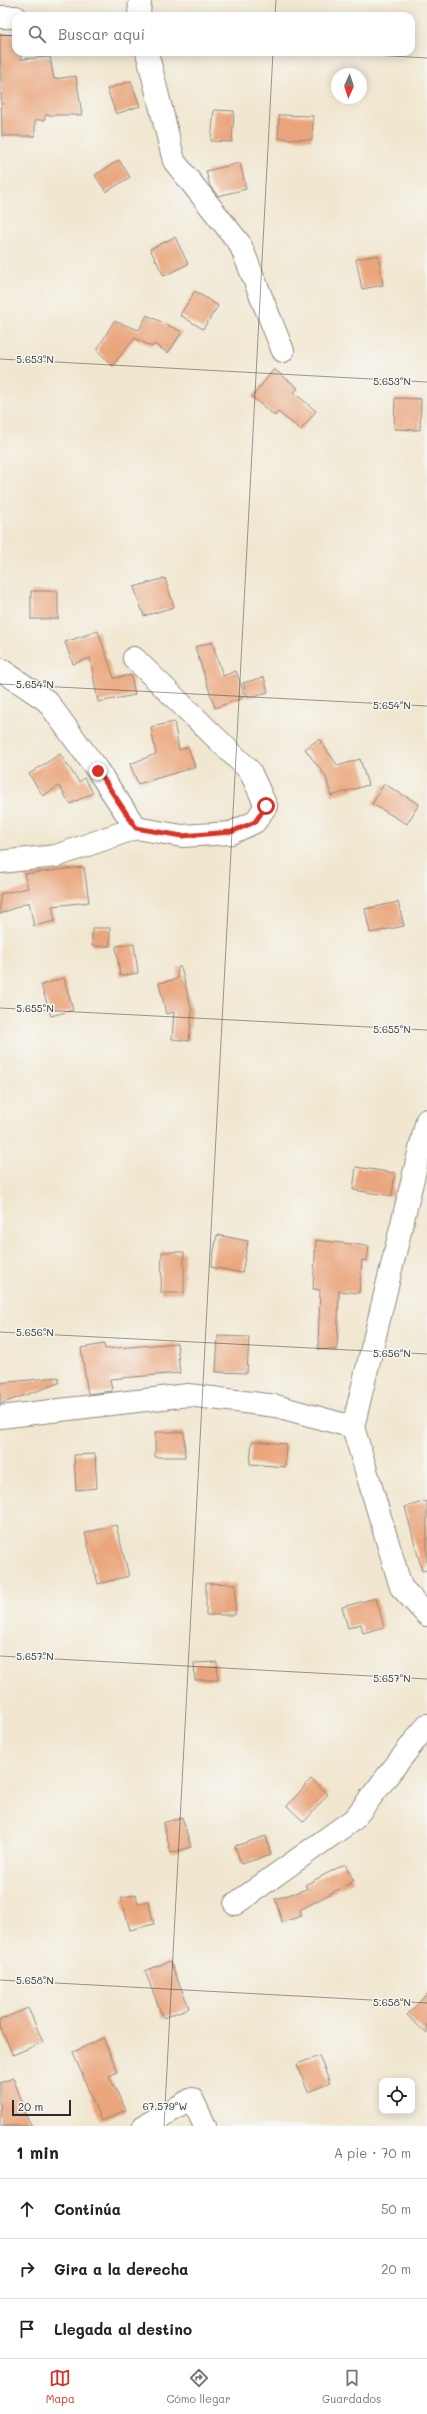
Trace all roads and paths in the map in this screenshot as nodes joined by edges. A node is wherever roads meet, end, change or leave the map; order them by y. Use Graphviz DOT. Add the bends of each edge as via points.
graph roads {
  1 [pos="140,0"];
  2 [pos="139,12"];
  3 [pos="0,17"];
  4 [pos="12,17"];
  5 [pos="148,56"];
  6 [pos="283,351"];
  7 [pos="134,658"];
  8 [pos="0,669"];
  9 [pos="136,828"];
  10 [pos="0,862"];
  11 [pos="427,1120"];
  12 [pos="0,1417"];
  13 [pos="353,1427"];
  14 [pos="427,1615"];
  15 [pos="427,1725"];
  16 [pos="235,1904"];
  17 [pos="144,2126"];
  18 [pos="205,2126"];
  1 -- 2 [label="street"];
  3 -- 4 [label="street"];
  5 -- 6 [label="street" via="174,161 240,244"];
  7 -- 9 [label="street" via="250,771 266,806 255,822 231,832 182,836"];
  8 -- 9 [label="street" via="47,701"];
  9 -- 10 [label="street" via="56,856"];
  11 -- 13 [label="street"];
  12 -- 13 [label="street" via="188,1395 276,1406"];
  13 -- 14 [label="street" via="401,1587"];
  15 -- 16 [label="street" via="354,1819"];
  17 -- 18 [label="street" via="192,2099"];
}
